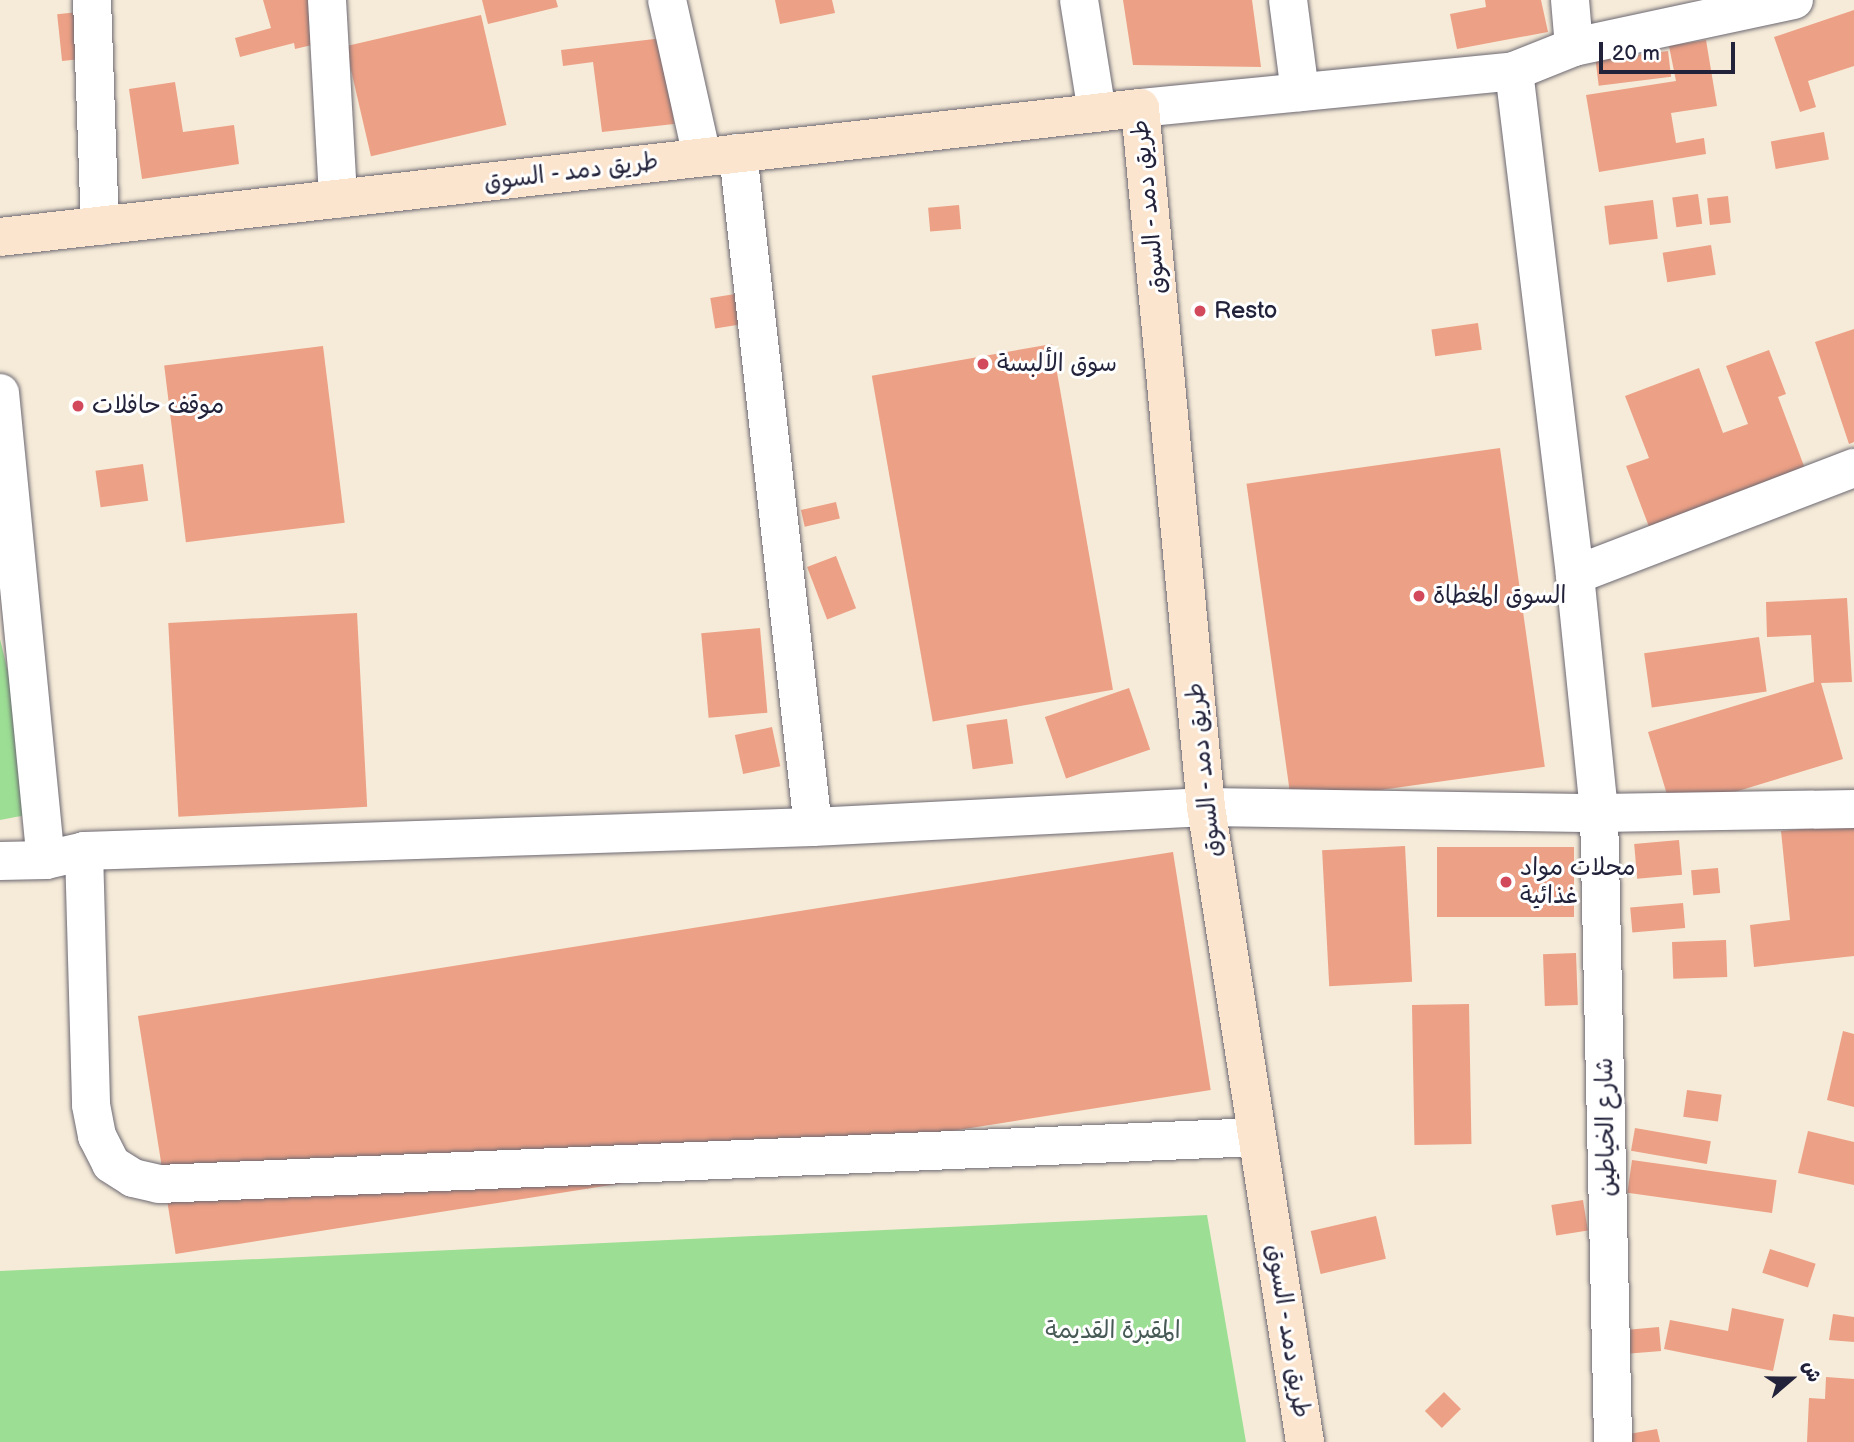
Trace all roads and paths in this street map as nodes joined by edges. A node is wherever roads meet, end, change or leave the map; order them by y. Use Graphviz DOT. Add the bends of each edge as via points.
graph roads {
  1 [pos="92,0"];
  2 [pos="327,0"];
  3 [pos="667,0"];
  4 [pos="1079,0"];
  5 [pos="1288,0"];
  6 [pos="1570,0"];
  7 [pos="1794,0"];
  8 [pos="1574,47"];
  9 [pos="1514,71"];
  10 [pos="1300,92"];
  11 [pos="1140,108"];
  12 [pos="1097,112"];
  13 [pos="720,155"];
  14 [pos="338,199"];
  15 [pos="100,226"];
  16 [pos="0,237"];
  17 [pos="0,393"];
  18 [pos="1854,468"];
  19 [pos="1576,575"];
  20 [pos="1206,807"];
  21 [pos="1854,809"];
  22 [pos="1599,813"];
  23 [pos="813,827"];
  24 [pos="84,851"];
  25 [pos="46,860"];
  26 [pos="0,861"];
  27 [pos="1257,1137"];
  28 [pos="1306,1442"];
  29 [pos="1613,1442"];
  1 -- 15 [label="street"];
  2 -- 14 [label="street"];
  3 -- 13 [label="street"];
  4 -- 12 [label="street"];
  5 -- 10 [label="street"];
  6 -- 8 [label="street"];
  7 -- 8 [label="street"];
  8 -- 9 [label="street"];
  9 -- 10 [label="street"];
  9 -- 19 [label="street, شارع الخياطين"];
  10 -- 11 [label="street"];
  11 -- 12 [label="main road, طريق دمد - السوق"];
  11 -- 20 [label="main road, طريق دمد - السوق"];
  12 -- 13 [label="main road, طريق دمد - السوق"];
  13 -- 14 [label="main road, طريق دمد - السوق"];
  13 -- 23 [label="street"];
  14 -- 15 [label="main road, طريق دمد - السوق"];
  15 -- 16 [label="main road, طريق دمد - السوق"];
  17 -- 25 [label="street"];
  18 -- 19 [label="street"];
  19 -- 22 [label="street, شارع الخياطين"];
  20 -- 22 [label="street"];
  20 -- 23 [label="street"];
  20 -- 27 [label="main road, طريق دمد - السوق"];
  21 -- 22 [label="street"];
  22 -- 29 [label="street, شارع الخياطين"];
  23 -- 24 [label="street"];
  24 -- 25 [label="street"];
  24 -- 27 [label="street" via="91,1105 97,1136 111,1164 133,1178 159,1184"];
  25 -- 26 [label="street"];
  27 -- 28 [label="main road, طريق دمد - السوق"];
}
